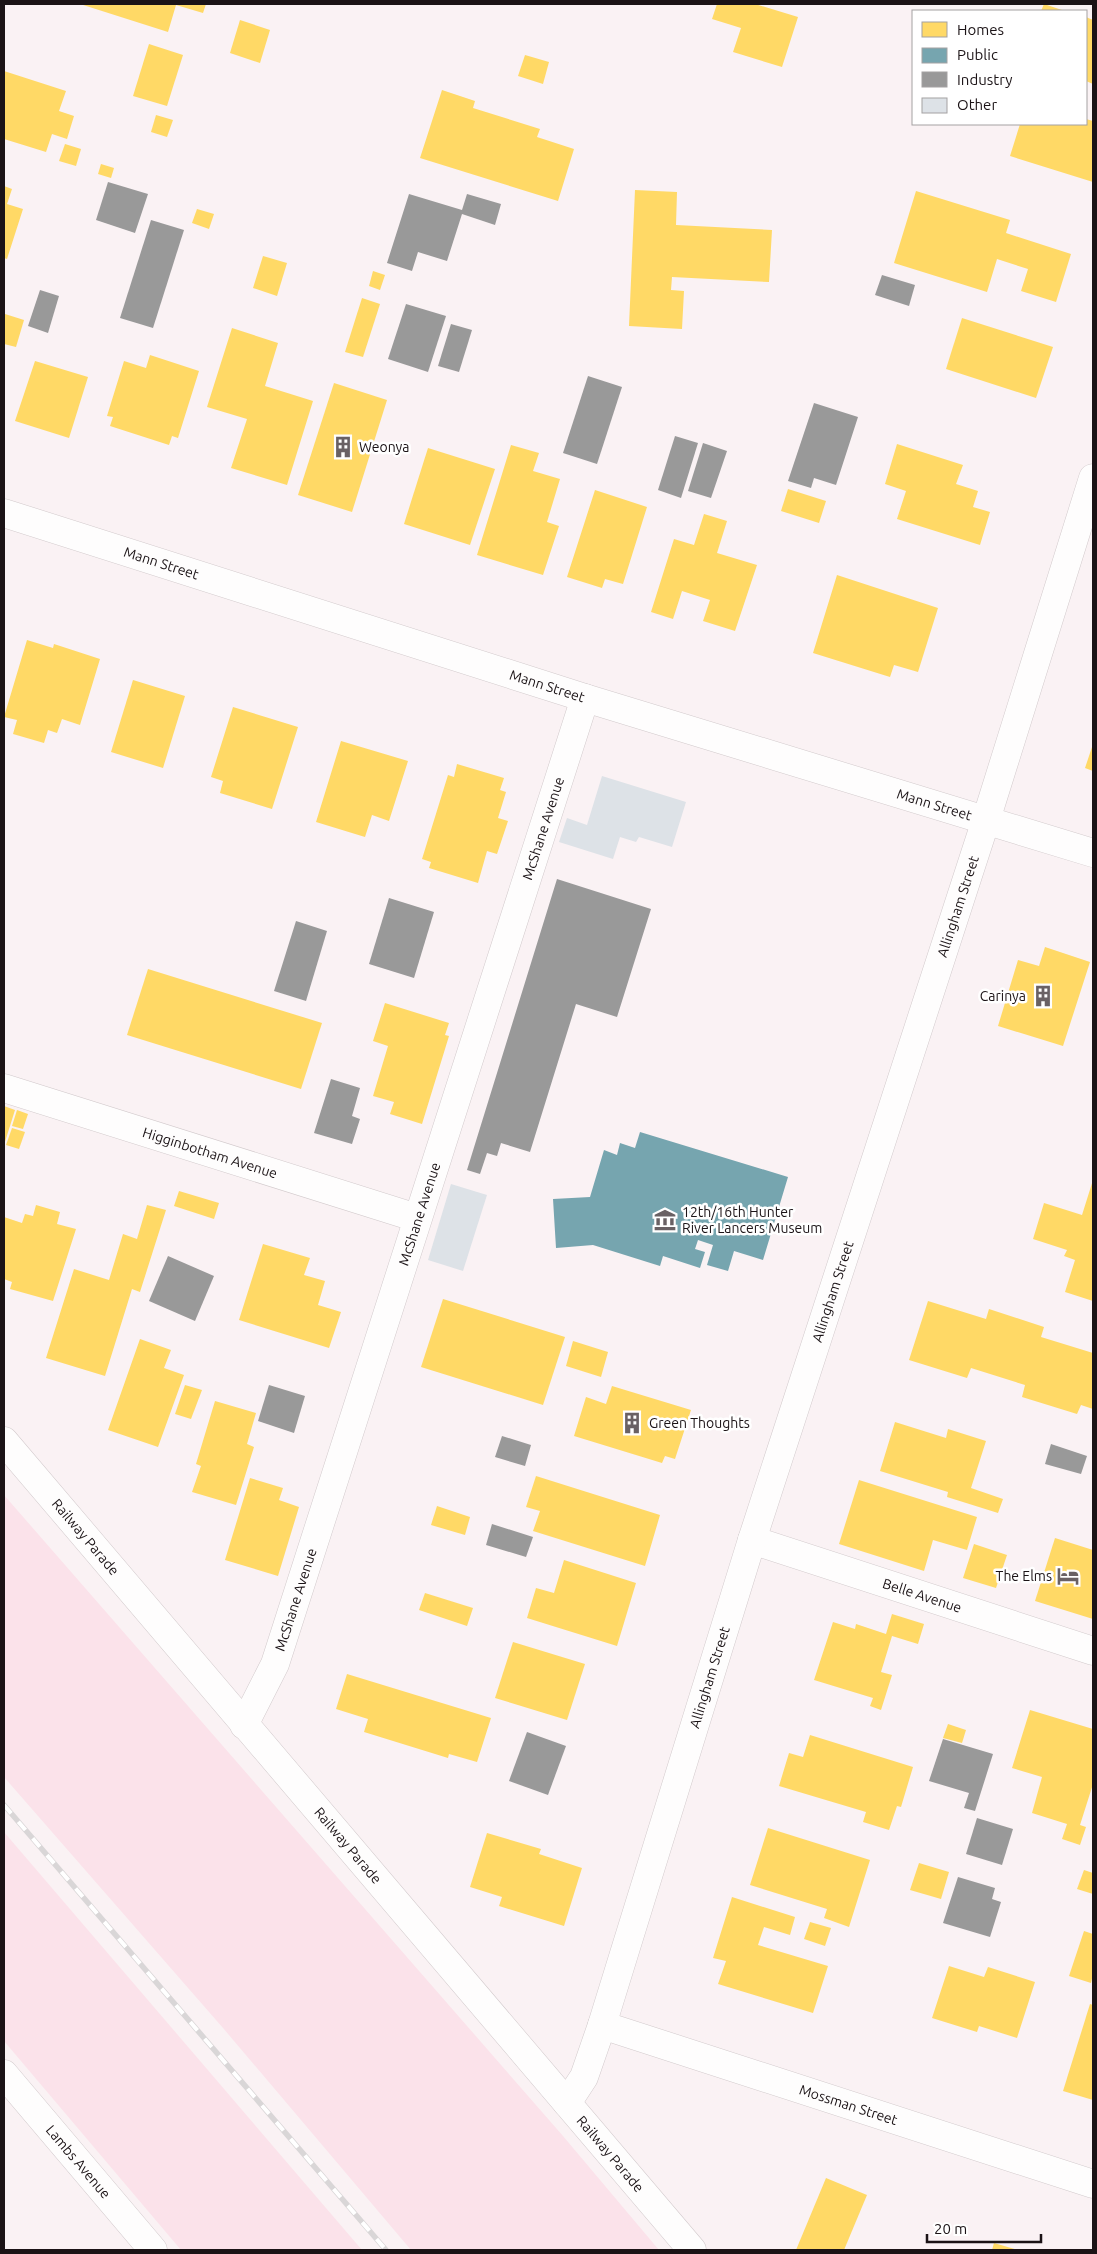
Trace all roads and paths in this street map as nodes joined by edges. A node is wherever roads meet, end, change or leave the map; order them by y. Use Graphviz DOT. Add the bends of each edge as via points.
graph roads {
  1 [pos="1093,478"];
  2 [pos="4,513"];
  3 [pos="585,698"];
  4 [pos="986,820"];
  5 [pos="1093,853"];
  6 [pos="4,1088"];
  7 [pos="417,1218"];
  8 [pos="4,1441"];
  9 [pos="752,1540"];
  10 [pos="1093,1652"];
  11 [pos="244,1725"];
  12 [pos="602,2025"];
  13 [pos="4,2074"];
  14 [pos="567,2103"];
  15 [pos="1093,2184"];
  16 [pos="153,2250"];
  17 [pos="692,2250"];
  1 -- 4 [label="street, Allingham Street"];
  2 -- 3 [label="street, Mann Street"];
  3 -- 4 [label="street, Mann Street"];
  3 -- 7 [label="street, McShane Avenue"];
  4 -- 5 [label="street, Mann Street"];
  4 -- 9 [label="street, Allingham Street"];
  6 -- 7 [label="street, Higginbotham Avenue"];
  7 -- 11 [label="street, McShane Avenue" via="275,1664"];
  8 -- 11 [label="street, Railway Parade"];
  9 -- 10 [label="street, Belle Avenue"];
  9 -- 12 [label="street, Allingham Street"];
  11 -- 14 [label="street, Railway Parade"];
  12 -- 14 [label="street, Allingham Street" via="584,2077"];
  12 -- 15 [label="street, Mossman Street"];
  13 -- 16 [label="street, Lambs Avenue"];
  14 -- 17 [label="street, Railway Parade"];
}
